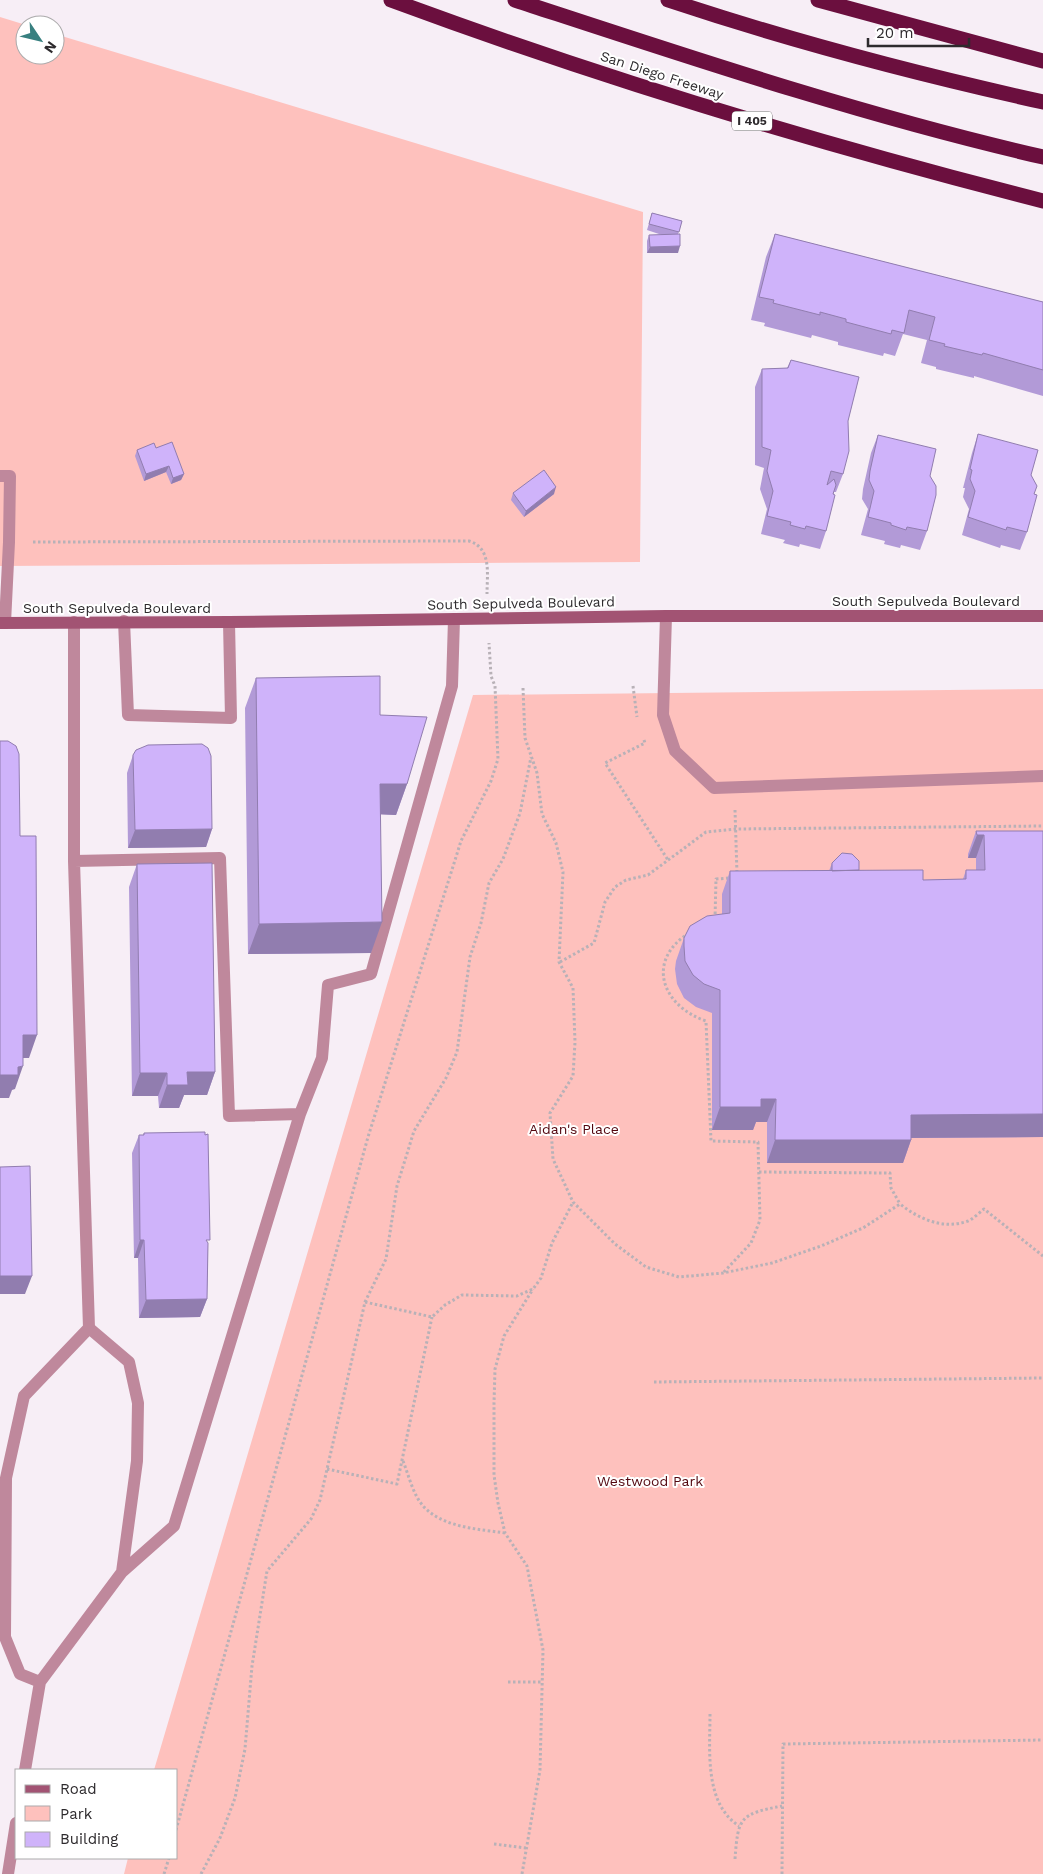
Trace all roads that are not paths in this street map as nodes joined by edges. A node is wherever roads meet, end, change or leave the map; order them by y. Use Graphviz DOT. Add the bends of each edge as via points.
graph roads {
  1 [pos="391,0"];
  2 [pos="515,0"];
  3 [pos="668,0"];
  4 [pos="818,0"];
  5 [pos="1043,61"];
  6 [pos="1043,102"];
  7 [pos="1043,157"];
  8 [pos="1043,201"];
  9 [pos="0,476"];
  10 [pos="666,616"];
  11 [pos="1043,616"];
  12 [pos="454,619"];
  13 [pos="74,622"];
  14 [pos="124,622"];
  15 [pos="229,622"];
  16 [pos="2,623"];
  17 [pos="1043,776"];
  18 [pos="74,861"];
  19 [pos="300,1114"];
  20 [pos="89,1328"];
  21 [pos="122,1572"];
  22 [pos="40,1682"];
  23 [pos="25,1769"];
  24 [pos="15,1829"];
  25 [pos="8,1874"];
  1 -- 8 [label="highway, San Diego Freeway / I 405" via="631,84 959,180"];
  2 -- 7 [label="highway" via="725,68 961,138"];
  3 -- 6 [label="highway" via="754,28 924,75"];
  4 -- 5 [label="highway"];
  9 -- 16 [label="lane" via="10,476 9,542"];
  10 -- 11 [label="main road, South Sepulveda Boulevard"];
  10 -- 12 [label="main road, South Sepulveda Boulevard"];
  10 -- 17 [label="lane" via="663,715 675,752 714,788"];
  12 -- 15 [label="main road, South Sepulveda Boulevard"];
  12 -- 19 [label="lane" via="452,686 371,974 328,985 322,1058"];
  13 -- 14 [label="main road, South Sepulveda Boulevard"];
  13 -- 16 [label="main road, South Sepulveda Boulevard"];
  13 -- 18 [label="lane"];
  14 -- 15 [label="main road, South Sepulveda Boulevard"];
  14 -- 15 [label="lane" via="128,714 230,718"];
  18 -- 19 [label="lane" via="220,858 229,1116"];
  18 -- 20 [label="lane"];
  19 -- 21 [label="lane" via="174,1526"];
  20 -- 21 [label="lane" via="129,1362 138,1403 137,1460"];
  20 -- 22 [label="lane" via="24,1396 6,1478 5,1637 20,1674"];
  21 -- 22 [label="lane"];
  22 -- 23 [label="lane"];
  24 -- 25 [label="lane"];
}
